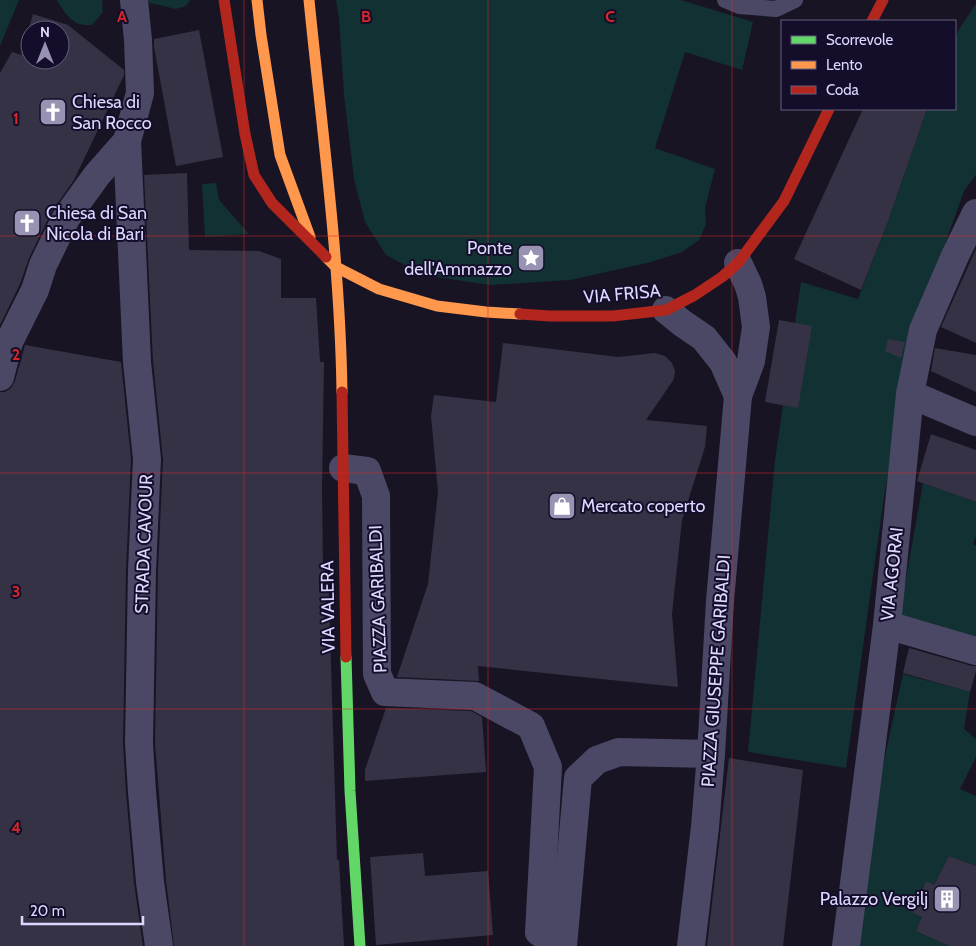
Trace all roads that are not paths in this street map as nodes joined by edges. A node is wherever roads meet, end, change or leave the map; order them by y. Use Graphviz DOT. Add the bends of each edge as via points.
graph roads {
  1 [pos="134,0"];
  2 [pos="224,0"];
  3 [pos="257,0"];
  4 [pos="309,0"];
  5 [pos="724,0"];
  6 [pos="795,0"];
  7 [pos="883,0"];
  8 [pos="873,20"];
  9 [pos="829,110"];
  10 [pos="126,141"];
  11 [pos="976,213"];
  12 [pos="312,243"];
  13 [pos="966,260"];
  14 [pos="738,262"];
  15 [pos="336,267"];
  16 [pos="666,310"];
  17 [pos="0,377"];
  18 [pos="910,394"];
  19 [pos="738,396"];
  20 [pos="976,422"];
  21 [pos="343,468"];
  22 [pos="887,625"];
  23 [pos="976,651"];
  24 [pos="710,754"];
  25 [pos="159,946"];
  26 [pos="360,946"];
  27 [pos="561,946"];
  28 [pos="691,946"];
  29 [pos="846,946"];
  1 -- 10 [label="street" via="140,93"];
  2 -- 12 [label="street, VIA FRISA" via="254,174 272,203"];
  3 -- 12 [label="street" via="280,155"];
  4 -- 15 [label="street, VIA VALERA"];
  5 -- 6 [label="lane" via="739,6 776,9"];
  7 -- 8 [label="street"];
  9 -- 14 [label="street, VIA FRISA" via="784,201"];
  10 -- 17 [label="street" via="96,175 66,218 9,342"];
  10 -- 25 [label="street, STRADA CAVOUR" via="138,362 147,459 139,743 150,882"];
  11 -- 13 [label="street, VIA AGORAI"];
  12 -- 15 [label="street, VIA FRISA"];
  13 -- 18 [label="street, VIA AGORAI" via="923,330"];
  14 -- 16 [label="street, VIA FRISA" via="695,296"];
  14 -- 19 [label="street" via="752,297 756,327 751,361"];
  15 -- 16 [label="street, VIA FRISA" via="379,289 437,306 550,316 613,316"];
  15 -- 21 [label="street, VIA VALERA"];
  16 -- 19 [label="street" via="704,338 722,362"];
  18 -- 20 [label="street"];
  18 -- 22 [label="street, VIA AGORAI"];
  19 -- 24 [label="street, PIAZZA GIUSEPPE GARIBALDI"];
  21 -- 26 [label="street, VIA VALERA" via="350,790"];
  21 -- 27 [label="street, PIAZZA GARIBALDI" via="367,472 376,496 377,674 385,692 475,696 531,726 548,767 539,932"];
  22 -- 23 [label="street"];
  22 -- 29 [label="street, VIA AGORAI"];
  24 -- 27 [label="street, PIAZZA GARIBALDI" via="619,752 597,760 578,778"];
  24 -- 28 [label="street, PIAZZA GIUSEPPE GARIBALDI"];
}
